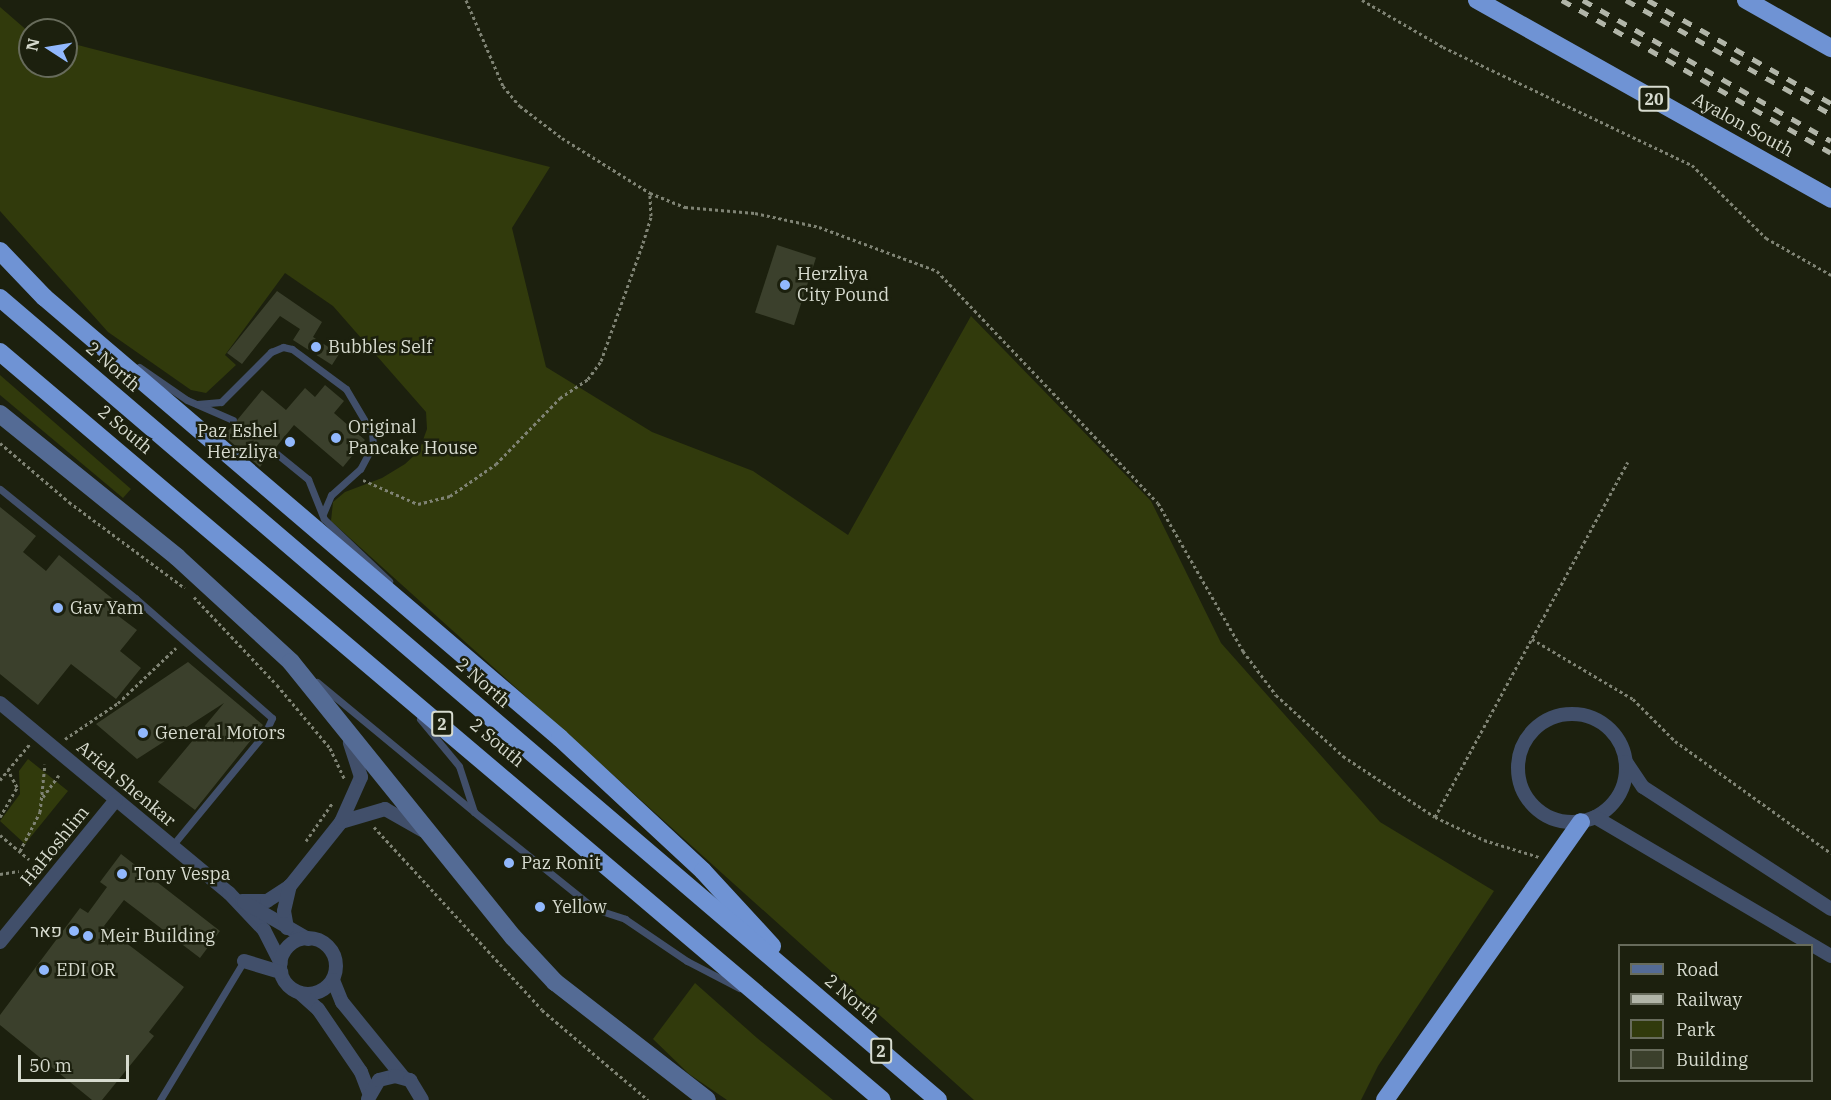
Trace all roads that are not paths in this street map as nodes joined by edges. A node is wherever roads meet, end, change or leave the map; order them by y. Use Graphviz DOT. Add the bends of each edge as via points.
graph roads {
  1 [pos="1477,0"];
  2 [pos="1746,0"];
  3 [pos="1831,48"];
  4 [pos="1831,199"];
  5 [pos="0,251"];
  6 [pos="0,298"];
  7 [pos="88,333"];
  8 [pos="0,352"];
  9 [pos="196,404"];
  10 [pos="0,414"];
  11 [pos="233,420"];
  12 [pos="277,454"];
  13 [pos="0,489"];
  14 [pos="323,514"];
  15 [pos="356,651"];
  16 [pos="471,660"];
  17 [pos="291,662"];
  18 [pos="0,703"];
  19 [pos="336,715"];
  20 [pos="1626,762"];
  21 [pos="116,800"];
  22 [pos="474,812"];
  23 [pos="1588,820"];
  24 [pos="341,822"];
  25 [pos="433,838"];
  26 [pos="172,846"];
  27 [pos="290,886"];
  28 [pos="229,893"];
  29 [pos="242,901"];
  30 [pos="1831,909"];
  31 [pos="287,928"];
  32 [pos="308,939"];
  33 [pos="0,942"];
  34 [pos="1810,944"];
  35 [pos="1813,946"];
  36 [pos="1831,956"];
  37 [pos="244,961"];
  38 [pos="281,968"];
  39 [pos="333,980"];
  40 [pos="300,993"];
  41 [pos="824,1003"];
  42 [pos="777,1008"];
  43 [pos="403,1077"];
  44 [pos="368,1096"];
  45 [pos="160,1100"];
  46 [pos="422,1100"];
  47 [pos="706,1100"];
  48 [pos="882,1100"];
  49 [pos="938,1100"];
  50 [pos="1385,1100"];
  1 -- 4 [label="highway, Ayalon South / 20"];
  2 -- 3 [label="highway"];
  5 -- 7 [label="highway" via="44,297"];
  6 -- 41 [label="highway, 2 North / 2"];
  7 -- 9 [label="lane"];
  7 -- 16 [label="highway"];
  8 -- 15 [label="highway, 2 South / 2"];
  9 -- 11 [label="lane"];
  9 -- 14 [label="lane" via="221,402 271,352 283,347 292,349 346,389 372,433 373,445 360,470 331,495"];
  10 -- 17 [label="main road" via="177,557"];
  12 -- 14 [label="lane" via="308,478"];
  13 -- 26 [label="lane" via="268,712 271,724 265,733"];
  14 -- 16 [label="lane"];
  15 -- 22 [label="lane" via="459,766"];
  15 -- 42 [label="highway, 2 South / 2"];
  16 -- 41 [label="highway" via="704,871"];
  17 -- 19 [label="main road"];
  17 -- 22 [label="lane"];
  18 -- 21 [label="street, Arieh Shenkar"];
  19 -- 24 [label="street" via="358,760 361,777"];
  19 -- 25 [label="main road"];
  20 -- 23 [label="street" via="1625,781 1618,798"];
  20 -- 23 [label="street" via="1613,732 1586,715 1554,716 1529,733 1517,766 1524,795 1541,814 1570,824"];
  20 -- 30 [label="street" via="1642,787"];
  21 -- 26 [label="street, Arieh Shenkar"];
  21 -- 33 [label="street, HaHoshlim"];
  22 -- 42 [label="lane" via="595,909 626,919 687,961"];
  23 -- 34 [label="street"];
  23 -- 50 [label="highway" via="1552,861"];
  24 -- 25 [label="street" via="385,809"];
  24 -- 27 [label="street"];
  25 -- 47 [label="main road" via="555,982"];
  26 -- 28 [label="street, Arieh Shenkar"];
  27 -- 29 [label="street" via="267,901"];
  27 -- 31 [label="street" via="284,911"];
  28 -- 29 [label="street, Arieh Shenkar"];
  28 -- 38 [label="street, Arieh Shenkar" via="264,930"];
  29 -- 31 [label="street, Arieh Shenkar"];
  31 -- 32 [label="street, Arieh Shenkar"];
  32 -- 38 [label="street" via="287,949"];
  32 -- 39 [label="street" via="330,949 336,964"];
  35 -- 36 [label="street"];
  37 -- 38 [label="street"];
  37 -- 45 [label="lane"];
  38 -- 40 [label="street" via="288,985"];
  39 -- 40 [label="street" via="321,991"];
  39 -- 43 [label="street" via="342,1002"];
  40 -- 44 [label="street" via="318,1009 361,1072"];
  41 -- 49 [label="highway, 2 North / 2"];
  42 -- 48 [label="highway, 2 South / 2"];
  43 -- 44 [label="street" via="380,1080"];
  43 -- 46 [label="street" via="416,1086"];
}
